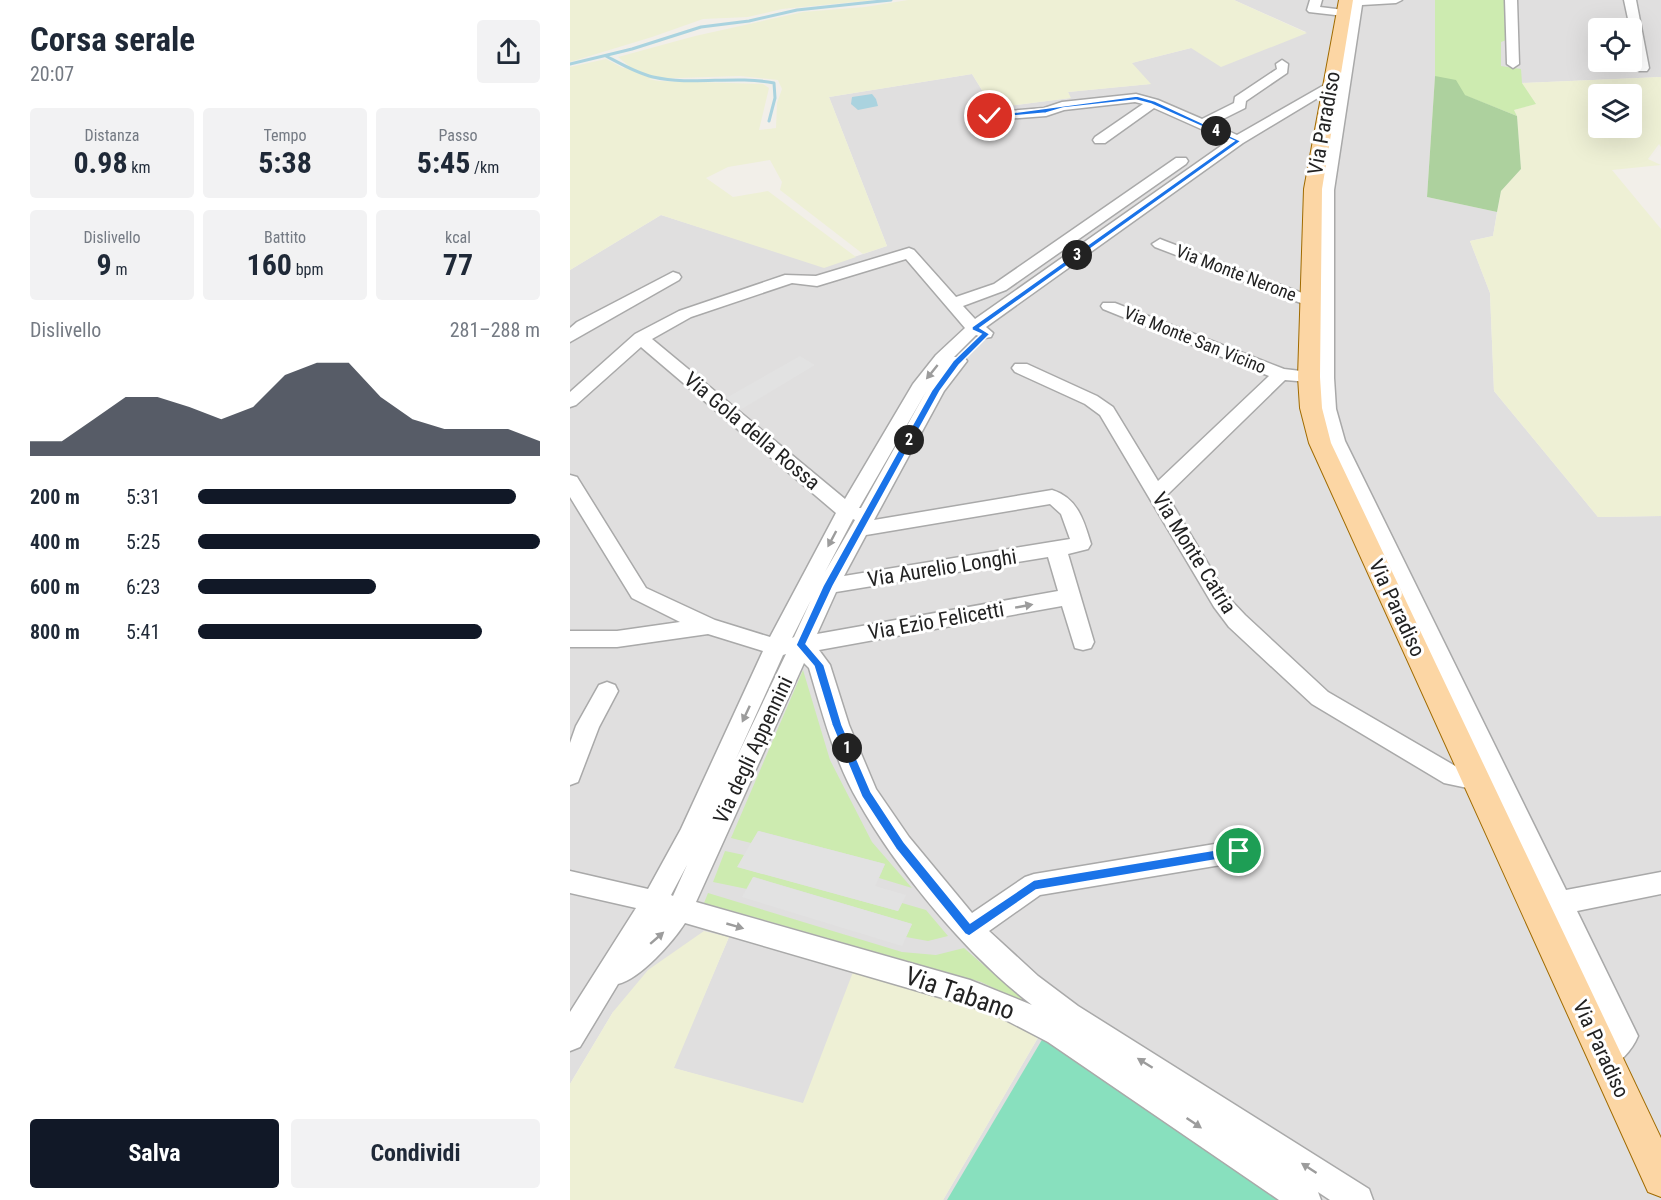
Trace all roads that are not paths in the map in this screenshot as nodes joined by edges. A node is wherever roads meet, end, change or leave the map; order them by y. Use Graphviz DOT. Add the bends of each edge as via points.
graph roads {
  1 [pos="1316,0"];
  2 [pos="1396,0"];
  3 [pos="1511,0"];
  4 [pos="1630,0"];
  5 [pos="1351,4"];
  6 [pos="1282,64"];
  7 [pos="1514,64"];
  8 [pos="1643,68"];
  9 [pos="1330,87"];
  10 [pos="1153,103"];
  11 [pos="1312,113"];
  12 [pos="990,116"];
  13 [pos="1201,125"];
  14 [pos="1100,140"];
  15 [pos="1238,141"];
  16 [pos="1181,161"];
  17 [pos="1320,189"];
  18 [pos="1160,244"];
  19 [pos="674,277"];
  20 [pos="1311,302"];
  21 [pos="953,304"];
  22 [pos="1109,306"];
  23 [pos="980,331"];
  24 [pos="570,337"];
  25 [pos="641,338"];
  26 [pos="1021,368"];
  27 [pos="1281,374"];
  28 [pos="1309,377"];
  29 [pos="570,401"];
  30 [pos="570,482"];
  31 [pos="1156,494"];
  32 [pos="847,511"];
  33 [pos="863,523"];
  34 [pos="1056,549"];
  35 [pos="828,586"];
  36 [pos="1070,597"];
  37 [pos="708,626"];
  38 [pos="570,639"];
  39 [pos="1083,642"];
  40 [pos="788,646"];
  41 [pos="607,691"];
  42 [pos="570,775"];
  43 [pos="1488,778"];
  44 [pos="1239,851"];
  45 [pos="570,882"];
  46 [pos="1661,884"];
  47 [pos="654,902"];
  48 [pos="1547,905"];
  49 [pos="679,910"];
  50 [pos="969,930"];
  51 [pos="600,991"];
  52 [pos="570,1037"];
  53 [pos="1661,1179"];
  54 [pos="1306,1200"];
  55 [pos="1358,1200"];
  1 -- 5 [label="street" via="1312,10"];
  2 -- 5 [label="street"];
  3 -- 7 [label="street"];
  4 -- 8 [label="street"];
  5 -- 9 [label="main road, Via Paradiso"];
  5 -- 17 [label="street"];
  6 -- 13 [label="street" via="1283,70 1240,100 1240,105"];
  9 -- 11 [label="main road, Via Paradiso"];
  9 -- 11 [label="street, Via degli Appennini"];
  10 -- 12 [label="street" via="1137,98"];
  10 -- 13 [label="street"];
  10 -- 14 [label="street"];
  11 -- 15 [label="street, Via degli Appennini"];
  11 -- 17 [label="main road, Via Paradiso"];
  11 -- 23 [label="street, Via degli Appennini" via="1248,144"];
  13 -- 15 [label="street"];
  15 -- 23 [label="street, Via degli Appennini"];
  16 -- 21 [label="street" via="1000,287"];
  17 -- 20 [label="main road, Via Paradiso"];
  17 -- 43 [label="street" via="1325,378 1327,409 1336,441"];
  18 -- 20 [label="street, Via Monte Nerone"];
  19 -- 24 [label="street" via="583,326"];
  20 -- 28 [label="main road, Via Paradiso"];
  21 -- 23 [label="street"];
  21 -- 25 [label="street" via="909,253 817,281 791,278 685,314"];
  22 -- 27 [label="street, Via Monte San Vicino"];
  23 -- 32 [label="street, Via degli Appennini, one-way" via="942,359 919,388"];
  23 -- 33 [label="street, Via degli Appennini" via="936,390"];
  25 -- 29 [label="street"];
  25 -- 32 [label="street, Via Gola della Rossa"];
  26 -- 31 [label="street, Via Monte Catria" via="1107,411"];
  27 -- 28 [label="street, Via Monte San Vicino"];
  27 -- 31 [label="street"];
  28 -- 43 [label="main road, Via Paradiso" via="1311,408 1320,443"];
  30 -- 37 [label="street" via="639,593"];
  31 -- 43 [label="street, Via Monte Catria" via="1221,602 1320,698 1452,776"];
  32 -- 33 [label="street, Via Gola della Rossa"];
  32 -- 40 [label="street, Via degli Appennini, one-way"];
  33 -- 34 [label="street, Via Aurelio Longhi" via="1052,497 1071,511 1081,544"];
  33 -- 35 [label="street, Via degli Appennini"];
  34 -- 35 [label="street, Via Aurelio Longhi"];
  34 -- 36 [label="street"];
  35 -- 40 [label="street, Via degli Appennini"];
  36 -- 39 [label="street"];
  40 -- 36 [label="street, Via Ezio Felicetti, one-way"];
  37 -- 38 [label="street" via="617,639"];
  37 -- 40 [label="street"];
  40 -- 47 [label="street, Via degli Appennini, one-way"];
  40 -- 49 [label="street, Via degli Appennini"];
  40 -- 50 [label="street, Via Tabano" via="819,665 837,725 866,794 900,845"];
  41 -- 42 [label="street" via="588,726"];
  43 -- 48 [label="main road, Via Paradiso"];
  44 -- 50 [label="street" via="1034,885"];
  45 -- 47 [label="street, Via Tabano"];
  46 -- 48 [label="street"];
  47 -- 49 [label="street, Via Tabano"];
  47 -- 51 [label="street, Via degli Appennini"];
  48 -- 53 [label="main road, Via Paradiso" via="1604,1056"];
  51 -- 49 [label="street, Via degli Appennini, one-way" via="664,933"];
  49 -- 54 [label="street, Via Tabano, one-way" via="1006,1006 1058,1032"];
  55 -- 50 [label="street, Via Tabano, one-way" via="1068,1015 1028,985"];
  51 -- 52 [label="street"];
}
